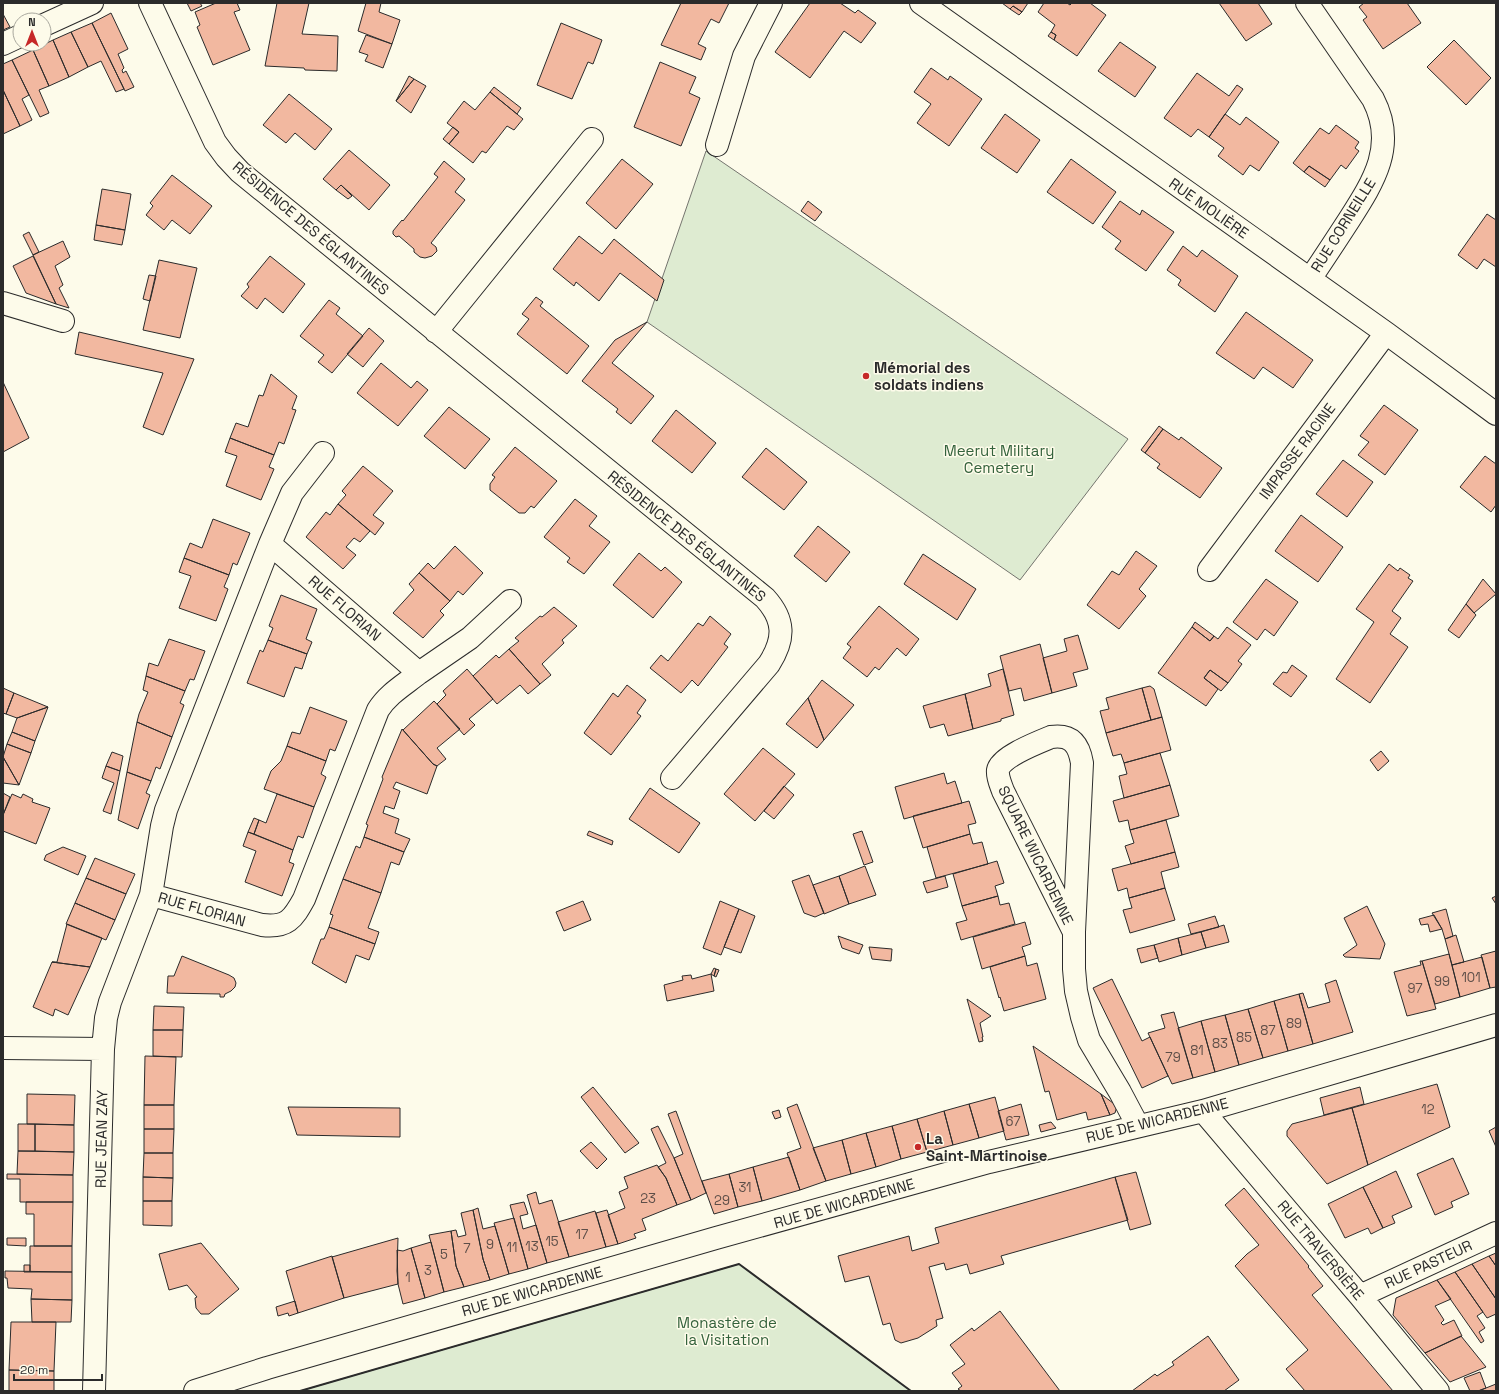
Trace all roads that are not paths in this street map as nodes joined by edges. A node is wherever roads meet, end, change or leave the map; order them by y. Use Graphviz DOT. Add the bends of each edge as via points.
graph roads {
  1 [pos="92,3"];
  2 [pos="150,3"];
  3 [pos="770,3"];
  4 [pos="921,3"];
  5 [pos="1307,3"];
  6 [pos="52,21"];
  7 [pos="592,139"];
  8 [pos="717,145"];
  9 [pos="1310,279"];
  10 [pos="3,303"];
  11 [pos="63,321"];
  12 [pos="436,332"];
  13 [pos="1386,333"];
  14 [pos="1496,414"];
  15 [pos="323,453"];
  16 [pos="270,544"];
  17 [pos="1209,570"];
  18 [pos="510,601"];
  19 [pos="420,673"];
  20 [pos="672,778"];
  21 [pos="151,895"];
  22 [pos="1074,932"];
  23 [pos="1496,1025"];
  24 [pos="3,1048"];
  25 [pos="103,1049"];
  26 [pos="1203,1110"];
  27 [pos="1138,1126"];
  28 [pos="1496,1233"];
  29 [pos="1360,1296"];
  30 [pos="94,1391"];
  31 [pos="195,1391"];
  32 [pos="1438,1391"];
  1 -- 6 [label="street"];
  2 -- 12 [label="street, RÉSIDENCE DES ÉGLANTINES" via="215,142 233,165"];
  3 -- 8 [label="street" via="744,56"];
  4 -- 9 [label="street, RUE MOLIÈRE"];
  5 -- 9 [label="street, RUE CORNEILLE" via="1380,111 1384,138 1379,164 1367,192"];
  7 -- 12 [label="street"];
  9 -- 13 [label="street, RUE MOLIÈRE"];
  10 -- 11 [label="street"];
  12 -- 20 [label="street, RÉSIDENCE DES ÉGLANTINES" via="765,598 778,616 780,645 769,664"];
  13 -- 14 [label="street, RUE MOLIÈRE"];
  13 -- 17 [label="street, IMPASSE RACINE"];
  15 -- 16 [label="street, RUE FLORIAN" via="292,493"];
  16 -- 19 [label="street, RUE FLORIAN"];
  16 -- 21 [label="street, RUE FLORIAN" via="166,810"];
  18 -- 19 [label="street, RUE FLORIAN" via="470,638"];
  19 -- 21 [label="street, RUE FLORIAN" via="384,701 378,710 304,898 291,919 274,926 262,926"];
  21 -- 25 [label="street, RUE JEAN ZAY" via="110,1002"];
  22 -- 22 [label="street, SQUARE WICARDENNE" via="1082,763 1074,742 1069,738 1057,736 1007,758 997,771 1003,791"];
  22 -- 27 [label="street, SQUARE WICARDENNE" via="1076,991 1085,1029 1093,1048"];
  23 -- 26 [label="street, RUE DE WICARDENNE"];
  24 -- 25 [label="street"];
  25 -- 30 [label="street, RUE JEAN ZAY"];
  26 -- 27 [label="street, RUE DE WICARDENNE"];
  26 -- 29 [label="street, RUE TRAVERSIÈRE"];
  27 -- 31 [label="street, RUE DE WICARDENNE" via="989,1162 716,1238"];
  28 -- 29 [label="street, RUE PASTEUR"];
  29 -- 32 [label="street, RUE TRAVERSIÈRE"];
}
